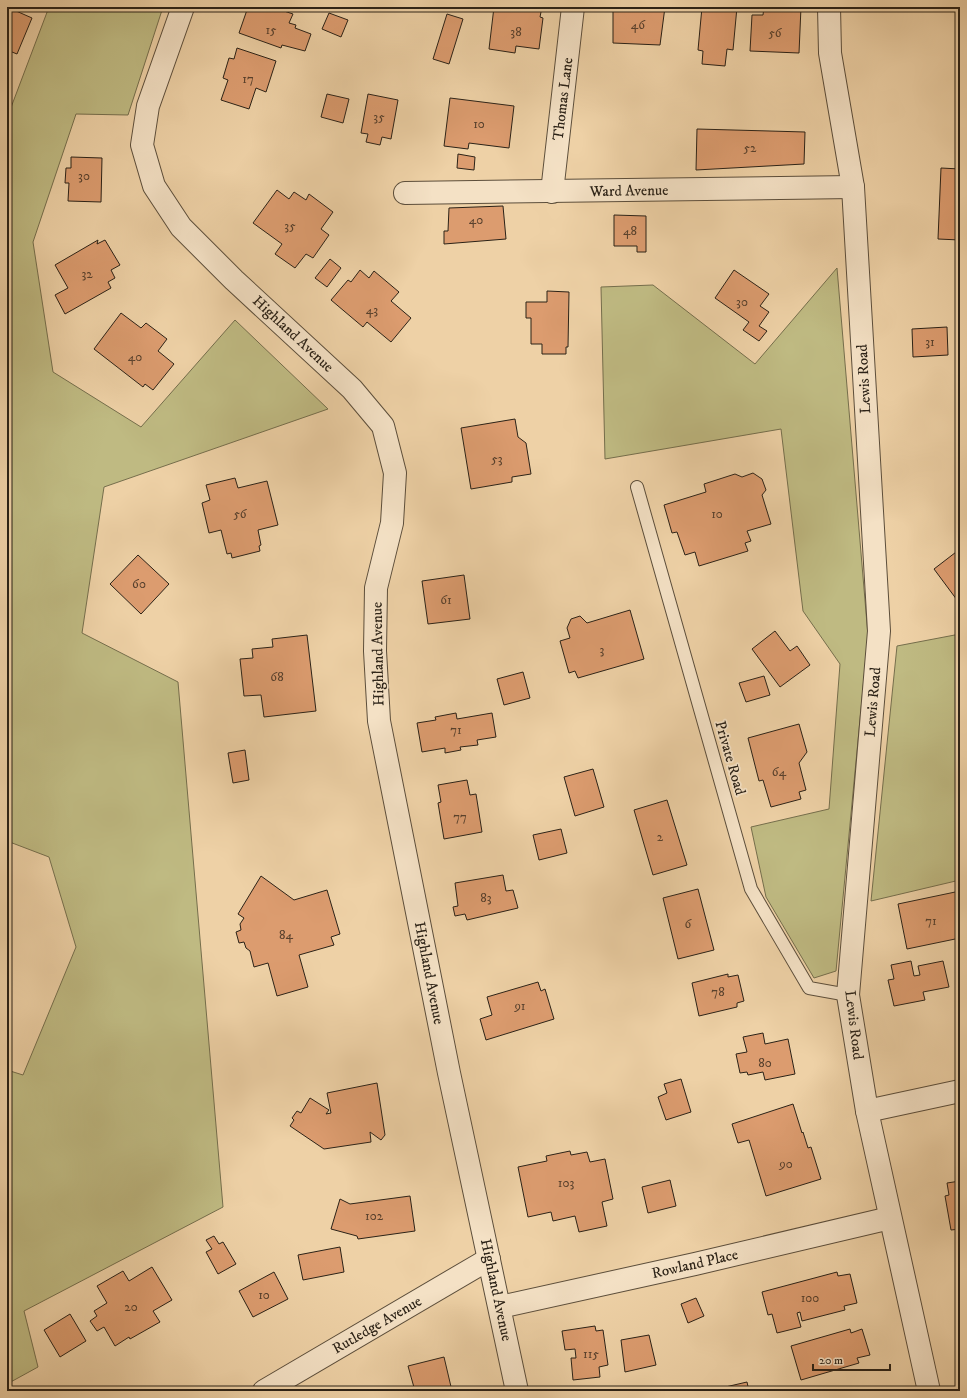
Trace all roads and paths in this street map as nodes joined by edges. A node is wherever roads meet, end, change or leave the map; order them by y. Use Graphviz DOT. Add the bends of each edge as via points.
graph roads {
  1 [pos="184,7"];
  2 [pos="573,7"];
  3 [pos="829,7"];
  4 [pos="853,187"];
  5 [pos="552,192"];
  6 [pos="405,193"];
  7 [pos="637,487"];
  8 [pos="848,995"];
  9 [pos="960,1091"];
  10 [pos="867,1111"];
  11 [pos="890,1218"];
  12 [pos="489,1259"];
  13 [pos="500,1307"];
  14 [pos="264,1391"];
  15 [pos="518,1391"];
  16 [pos="929,1391"];
  1 -- 12 [label="street, Highland Avenue" via="148,106 142,145 154,186 181,227 234,280 352,389 384,426 395,473 392,523 376,588 375,651 379,721 448,1073"];
  2 -- 5 [label="street, Thomas Lane"];
  3 -- 4 [label="street, Lewis Road" via="830,53"];
  4 -- 5 [label="street, Ward Avenue"];
  4 -- 8 [label="street, Lewis Road" via="878,631"];
  5 -- 6 [label="street, Ward Avenue"];
  7 -- 8 [label="lane, Private Road" via="751,889 809,988"];
  8 -- 10 [label="street, Lewis Road"];
  9 -- 10 [label="street"];
  10 -- 11 [label="street, Lewis Road"];
  11 -- 13 [label="street, Rowland Place"];
  11 -- 16 [label="street, Lewis Road"];
  12 -- 13 [label="street, Highland Avenue"];
  12 -- 14 [label="street, Rutledge Avenue"];
  13 -- 15 [label="street, Highland Avenue"];
}
